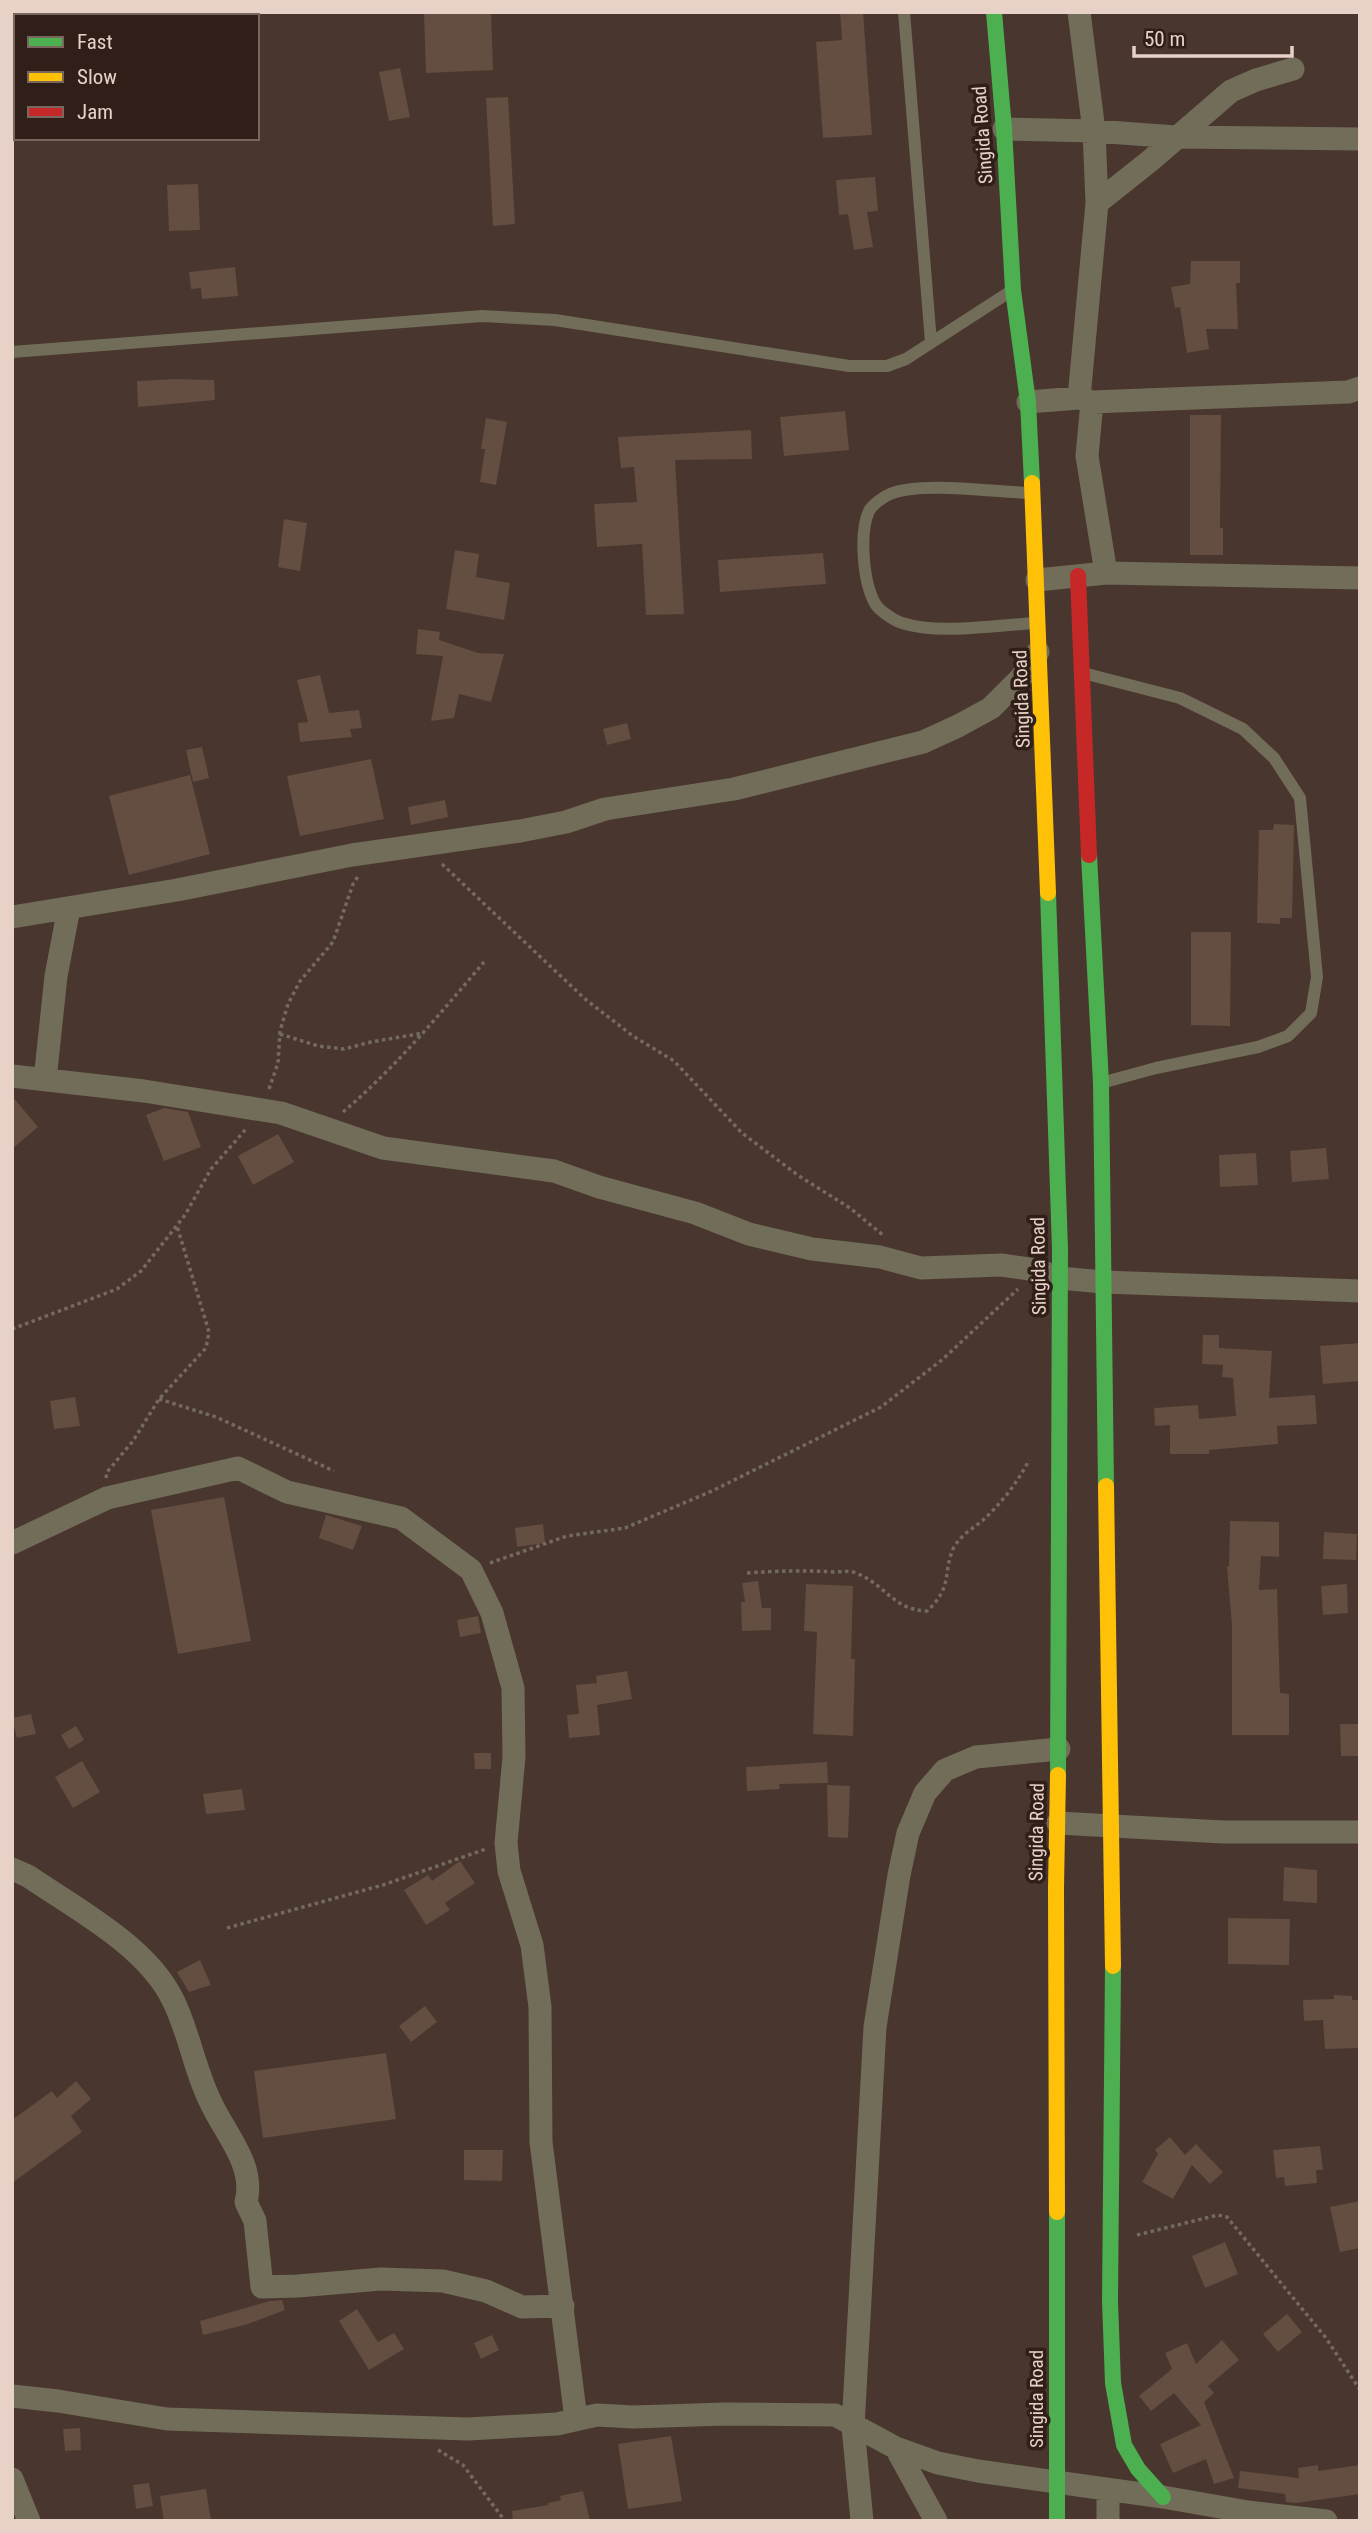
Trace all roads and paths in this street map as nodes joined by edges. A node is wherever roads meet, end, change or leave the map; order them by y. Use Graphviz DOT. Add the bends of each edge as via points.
graph roads {
  1 [pos="904,12"];
  2 [pos="994,12"];
  3 [pos="1079,12"];
  4 [pos="1293,69"];
  5 [pos="1004,130"];
  6 [pos="1094,131"];
  7 [pos="1176,137"];
  8 [pos="1360,139"];
  9 [pos="1097,203"];
  10 [pos="1013,290"];
  11 [pos="931,342"];
  12 [pos="12,352"];
  13 [pos="1360,388"];
  14 [pos="1086,400"];
  15 [pos="1028,402"];
  16 [pos="1032,494"];
  17 [pos="1106,573"];
  18 [pos="1079,576"];
  19 [pos="1360,578"];
  20 [pos="1037,580"];
  21 [pos="1039,623"];
  22 [pos="1040,649"];
  23 [pos="1083,673"];
  24 [pos="425,844"];
  25 [pos="364,870"];
  26 [pos="69,908"];
  27 [pos="12,917"];
  28 [pos="484,962"];
  29 [pos="424,1033"];
  30 [pos="280,1034"];
  31 [pos="12,1076"];
  32 [pos="45,1080"];
  33 [pos="1101,1083"];
  34 [pos="261,1110"];
  35 [pos="326,1127"];
  36 [pos="177,1226"];
  37 [pos="886,1237"];
  38 [pos="1037,1270"];
  39 [pos="1060,1278"];
  40 [pos="1103,1282"];
  41 [pos="1360,1291"];
  42 [pos="12,1329"];
  43 [pos="159,1399"];
  44 [pos="1030,1456"];
  45 [pos="334,1471"];
  46 [pos="107,1498"];
  47 [pos="12,1543"];
  48 [pos="471,1570"];
  49 [pos="747,1573"];
  50 [pos="1059,1749"];
  51 [pos="1058,1824"];
  52 [pos="1110,1826"];
  53 [pos="1360,1832"];
  54 [pos="506,1843"];
  55 [pos="12,1868"];
  56 [pos="227,1928"];
  57 [pos="1111,2239"];
  58 [pos="563,2306"];
  59 [pos="1360,2390"];
  60 [pos="12,2396"];
  61 [pos="576,2419"];
  62 [pos="853,2427"];
  63 [pos="432,2446"];
  64 [pos="896,2448"];
  65 [pos="12,2479"];
  66 [pos="1057,2481"];
  67 [pos="1108,2490"];
  68 [pos="1163,2497"];
  69 [pos="29,2521"];
  70 [pos="505,2521"];
  71 [pos="862,2521"];
  72 [pos="936,2521"];
  73 [pos="1057,2521"];
  74 [pos="1108,2521"];
  75 [pos="1326,2521"];
  1 -- 11 [label="lane"];
  2 -- 5 [label="main road, Singida Road"];
  3 -- 6 [label="street"];
  4 -- 7 [label="street" via="1231,91"];
  5 -- 6 [label="street"];
  5 -- 10 [label="main road, Singida Road"];
  6 -- 7 [label="street"];
  6 -- 9 [label="street"];
  7 -- 8 [label="street"];
  7 -- 9 [label="street"];
  9 -- 14 [label="street"];
  10 -- 11 [label="lane"];
  10 -- 15 [label="main road, Singida Road"];
  11 -- 12 [label="lane" via="887,366 849,366 555,320 482,316"];
  13 -- 14 [label="street" via="1348,393"];
  14 -- 15 [label="street"];
  14 -- 17 [label="street" via="1087,456"];
  15 -- 16 [label="main road, Singida Road"];
  16 -- 20 [label="main road, Singida Road"];
  16 -- 21 [label="lane" via="932,489 887,495 870,509 863,533 864,559 877,606 900,623 934,628"];
  17 -- 18 [label="street"];
  17 -- 19 [label="street"];
  18 -- 20 [label="street"];
  18 -- 23 [label="main road"];
  20 -- 21 [label="main road, Singida Road"];
  21 -- 22 [label="main road, Singida Road"];
  22 -- 24 [label="street" via="1021,678 991,708 923,742 734,789 605,809 520,831"];
  22 -- 39 [label="main road, Singida Road"];
  23 -- 33 [label="main road"];
  23 -- 33 [label="lane" via="1180,698 1243,729 1274,758 1300,798 1317,977 1311,1013 1288,1036"];
  24 -- 26 [label="street"];
  24 -- 37 [label="path" via="584,999 674,1061 742,1133"];
  25 -- 30 [label="path" via="353,884 333,942 300,981 288,1004"];
  26 -- 27 [label="street"];
  26 -- 32 [label="street"];
  28 -- 29 [label="path"];
  29 -- 30 [label="path" via="344,1049"];
  29 -- 35 [label="path" via="379,1082"];
  30 -- 34 [label="path" via="278,1063"];
  31 -- 32 [label="street"];
  32 -- 34 [label="street"];
  33 -- 40 [label="main road"];
  34 -- 35 [label="street"];
  34 -- 36 [label="path" via="211,1169"];
  35 -- 38 [label="street" via="383,1148 554,1171 749,1234 812,1249 880,1257 921,1268 1001,1265"];
  36 -- 42 [label="path" via="141,1271 117,1289"];
  36 -- 43 [label="path" via="205,1312 209,1340 206,1349"];
  38 -- 39 [label="street"];
  38 -- 48 [label="path" via="943,1359 881,1407 712,1491 625,1528 567,1536"];
  39 -- 40 [label="street"];
  39 -- 50 [label="main road, Singida Road"];
  40 -- 41 [label="street"];
  40 -- 52 [label="main road"];
  43 -- 45 [label="path" via="216,1417"];
  43 -- 46 [label="path" via="107,1472"];
  44 -- 49 [label="path" via="1001,1501 954,1548 944,1589 927,1611 899,1605 853,1572 796,1569"];
  46 -- 47 [label="street"];
  46 -- 48 [label="street" via="238,1468 287,1493 401,1518"];
  48 -- 54 [label="street" via="492,1613 513,1688 514,1757"];
  50 -- 51 [label="main road, Singida Road"];
  50 -- 62 [label="street" via="976,1757 945,1770 925,1793 908,1833 875,2027"];
  51 -- 52 [label="street"];
  51 -- 66 [label="main road, Singida Road"];
  52 -- 53 [label="street"];
  52 -- 57 [label="main road" via="1114,1922"];
  54 -- 56 [label="path" via="383,1885"];
  54 -- 58 [label="street" via="509,1871 532,1945 540,2007 541,2142"];
  55 -- 58 [label="street" via="136,1953 173,2000 200,2080 243,2163 262,2287 380,2278 443,2281 486,2291 522,2307"];
  57 -- 59 [label="path" via="1218,2215 1227,2217 1326,2338"];
  57 -- 68 [label="main road" via="1112,2377 1121,2439 1134,2465"];
  58 -- 61 [label="street"];
  60 -- 61 [label="street" via="167,2419 468,2429"];
  61 -- 62 [label="street" via="597,2415 835,2416"];
  62 -- 64 [label="street"];
  62 -- 71 [label="street"];
  63 -- 70 [label="path" via="463,2465"];
  64 -- 66 [label="street" via="978,2472"];
  64 -- 72 [label="street"];
  65 -- 69 [label="street"];
  66 -- 67 [label="street"];
  66 -- 73 [label="main road, Singida Road"];
  67 -- 68 [label="street"];
  67 -- 74 [label="street"];
  68 -- 75 [label="street"];
}
